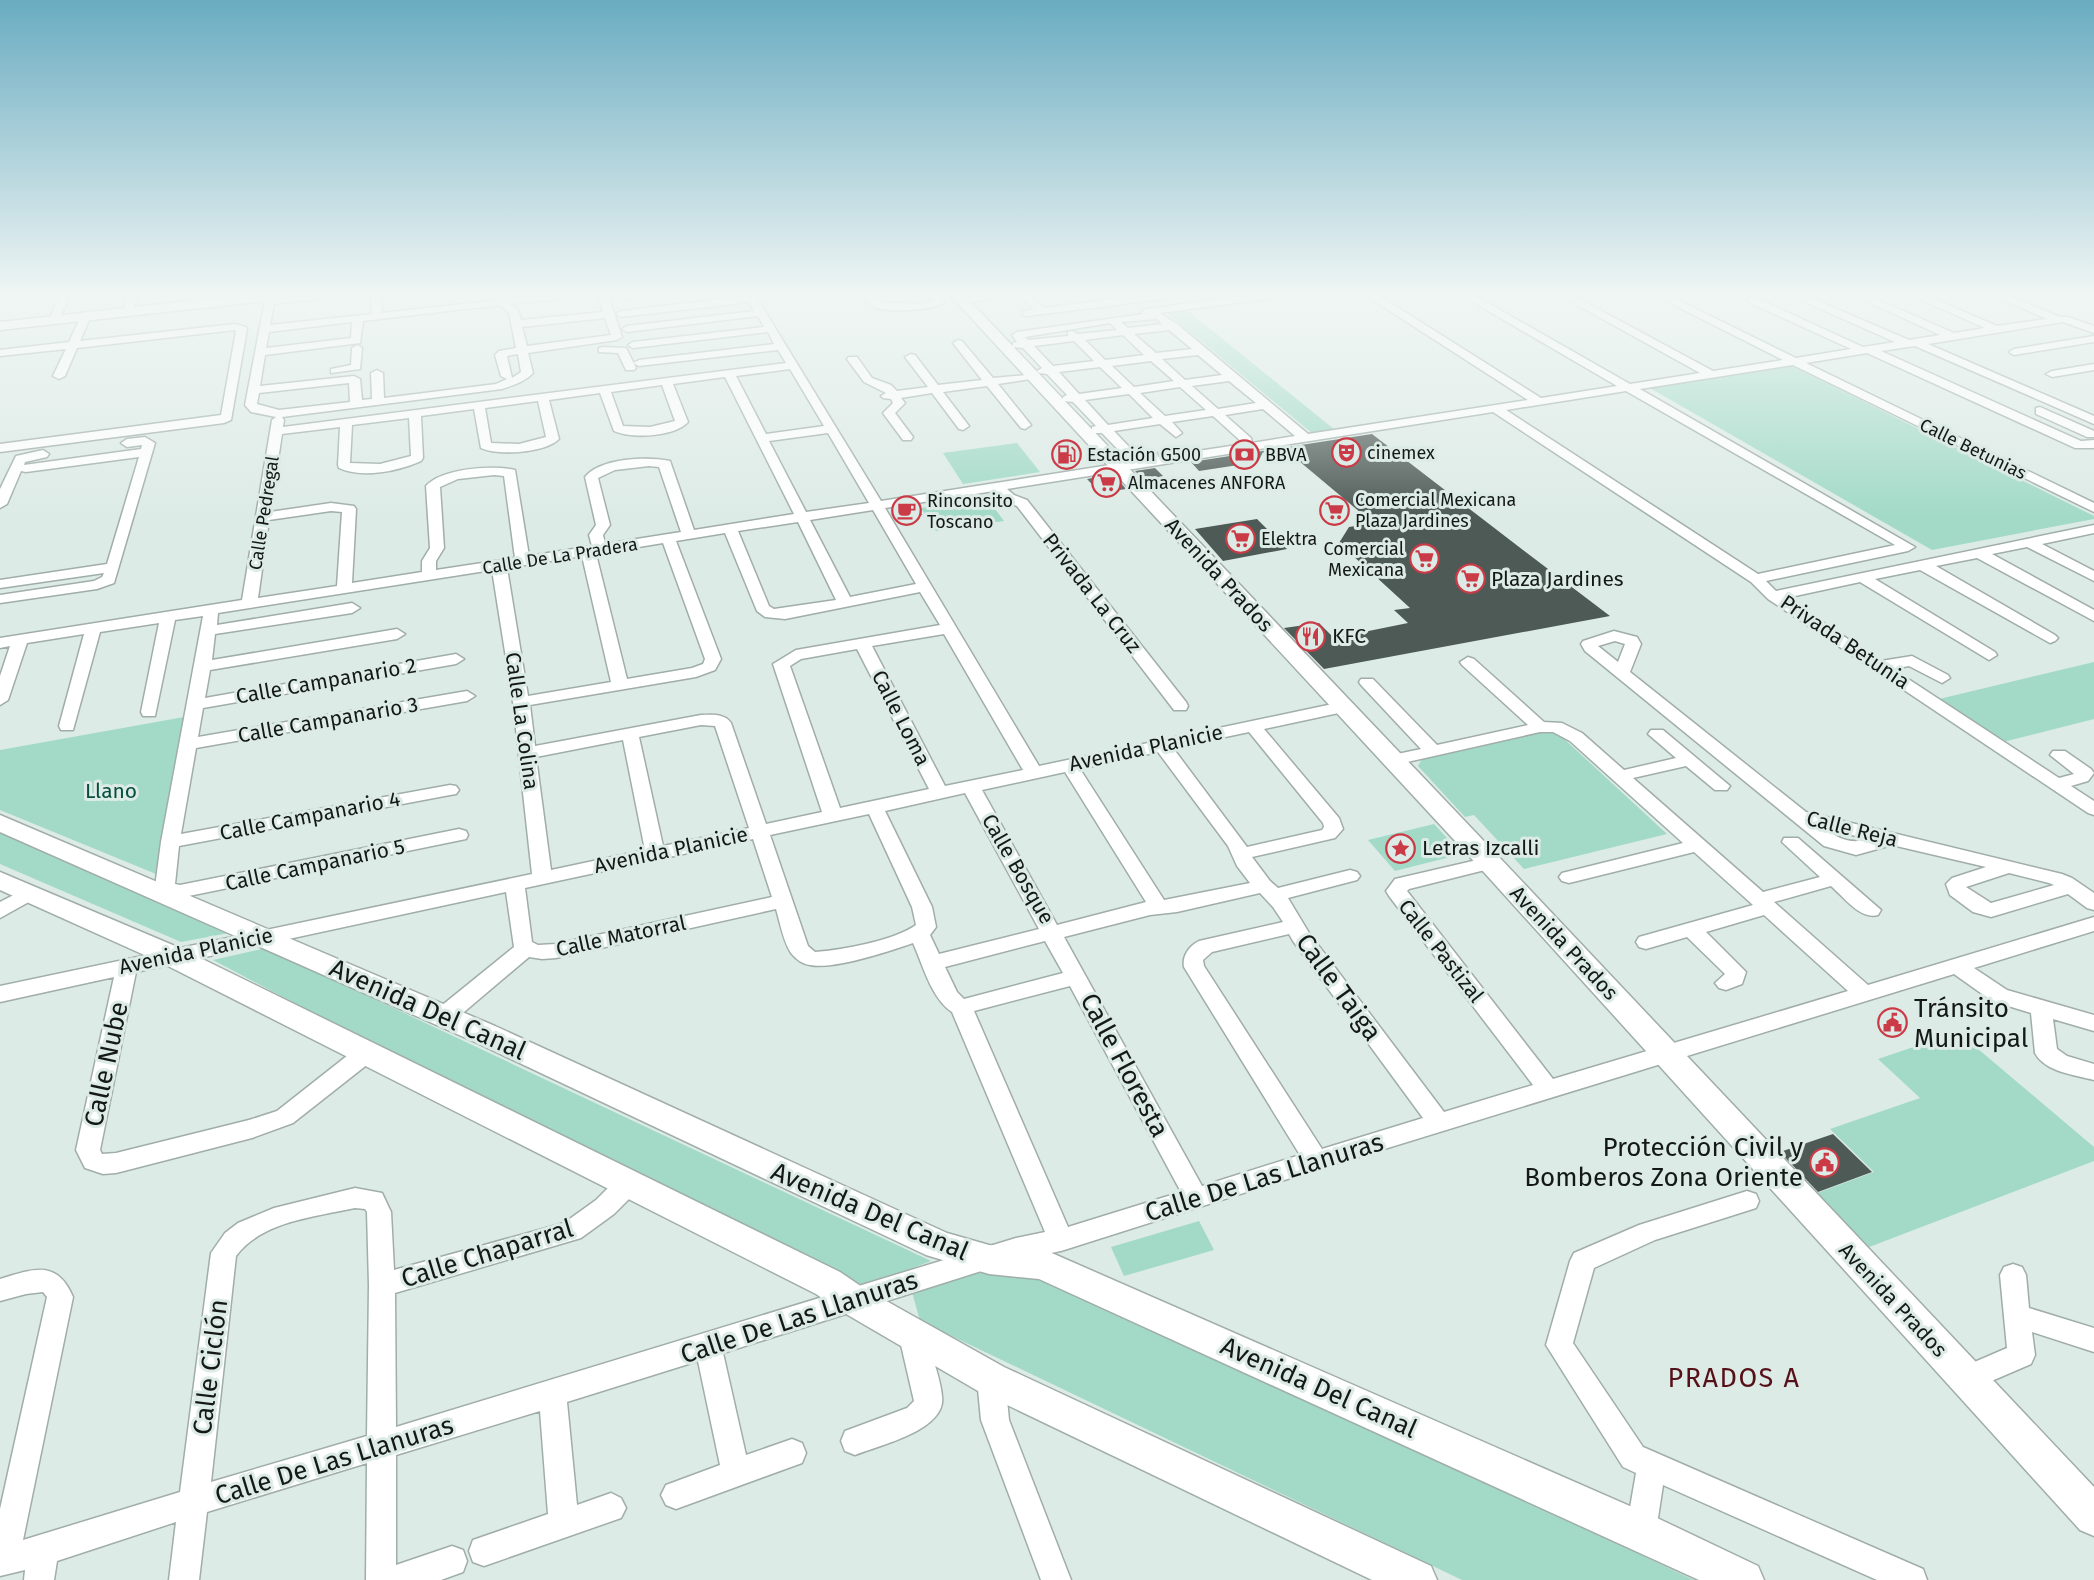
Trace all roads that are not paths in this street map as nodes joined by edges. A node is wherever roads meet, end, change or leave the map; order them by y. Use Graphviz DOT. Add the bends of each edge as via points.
graph roads {
  1 [pos="62,369"];
  2 [pos="235,369"];
  3 [pos="257,369"];
  4 [pos="351,369"];
  5 [pos="505,369"];
  6 [pos="525,369"];
  7 [pos="763,369"];
  8 [pos="795,369"];
  9 [pos="860,369"];
  10 [pos="920,369"];
  11 [pos="978,369"];
  12 [pos="1039,369"];
  13 [pos="1064,369"];
  14 [pos="1109,369"];
  15 [pos="1167,369"];
  16 [pos="1223,369"];
  17 [pos="1487,369"];
  18 [pos="1594,369"];
  19 [pos="1701,369"];
  20 [pos="1744,369"];
  21 [pos="1808,369"];
  22 [pos="1917,369"];
  23 [pos="1927,369"];
  24 [pos="1977,369"];
  25 [pos="2084,369"];
  26 [pos="1921,370"];
  27 [pos="1042,372"];
  28 [pos="377,373"];
  29 [pos="729,373"];
  30 [pos="1711,374"];
  31 [pos="2052,374"];
  32 [pos="1230,375"];
  33 [pos="59,376"];
  34 [pos="507,376"];
  35 [pos="666,381"];
  36 [pos="988,382"];
  37 [pos="1182,382"];
  38 [pos="254,385"];
  39 [pos="1628,388"];
  40 [pos="604,389"];
  41 [pos="935,389"];
  42 [pos="1131,389"];
  43 [pos="891,395"];
  44 [pos="543,397"];
  45 [pos="1069,398"];
  46 [pos="378,402"];
  47 [pos="1540,402"];
  48 [pos="1264,404"];
  49 [pos="356,405"];
  50 [pos="479,406"];
  51 [pos="2063,406"];
  52 [pos="1496,409"];
  53 [pos="1215,411"];
  54 [pos="415,414"];
  55 [pos="2028,414"];
  56 [pos="1162,419"];
  57 [pos="2094,420"];
  58 [pos="278,422"];
  59 [pos="346,423"];
  60 [pos="1024,425"];
  61 [pos="963,426"];
  62 [pos="832,429"];
  63 [pos="1098,429"];
  64 [pos="1176,433"];
  65 [pos="1303,436"];
  66 [pos="907,437"];
  67 [pos="762,438"];
  68 [pos="2092,439"];
  69 [pos="1247,441"];
  70 [pos="0,448"];
  71 [pos="1120,469"];
  72 [pos="998,488"];
  73 [pos="0,504"];
  74 [pos="878,507"];
  75 [pos="2094,508"];
  76 [pos="263,518"];
  77 [pos="802,518"];
  78 [pos="2094,529"];
  79 [pos="731,530"];
  80 [pos="689,536"];
  81 [pos="668,539"];
  82 [pos="2029,543"];
  83 [pos="594,551"];
  84 [pos="1979,553"];
  85 [pos="523,562"];
  86 [pos="1923,565"];
  87 [pos="499,566"];
  88 [pos="113,567"];
  89 [pos="429,577"];
  90 [pos="1862,577"];
  91 [pos="2094,577"];
  92 [pos="1756,579"];
  93 [pos="0,584"];
  94 [pos="925,587"];
  95 [pos="344,590"];
  96 [pos="1773,596"];
  97 [pos="0,600"];
  98 [pos="845,602"];
  99 [pos="249,605"];
  100 [pos="352,608"];
  101 [pos="211,611"];
  102 [pos="2094,616"];
  103 [pos="168,617"];
  104 [pos="93,628"];
  105 [pos="950,628"];
  106 [pos="208,631"];
  107 [pos="397,634"];
  108 [pos="2050,638"];
  109 [pos="20,640"];
  110 [pos="0,643"];
  111 [pos="862,643"];
  112 [pos="1989,655"];
  113 [pos="456,658"];
  114 [pos="1468,662"];
  115 [pos="203,666"];
  116 [pos="1878,666"];
  117 [pos="1622,673"];
  118 [pos="1942,678"];
  119 [pos="1367,682"];
  120 [pos="620,685"];
  121 [pos="467,696"];
  122 [pos="0,700"];
  123 [pos="521,702"];
  124 [pos="197,704"];
  125 [pos="1180,706"];
  126 [pos="1342,707"];
  127 [pos="149,712"];
  128 [pos="1252,725"];
  129 [pos="67,726"];
  130 [pos="1540,727"];
  131 [pos="630,734"];
  132 [pos="1657,734"];
  133 [pos="189,744"];
  134 [pos="1162,745"];
  135 [pos="1433,751"];
  136 [pos="528,753"];
  137 [pos="2059,755"];
  138 [pos="1394,760"];
  139 [pos="1689,760"];
  140 [pos="1069,765"];
  141 [pos="1034,773"];
  142 [pos="1621,777"];
  143 [pos="2056,784"];
  144 [pos="1720,786"];
  145 [pos="971,787"];
  146 [pos="450,790"];
  147 [pos="940,793"];
  148 [pos="875,808"];
  149 [pos="2094,809"];
  150 [pos="833,816"];
  151 [pos="0,823"];
  152 [pos="759,831"];
  153 [pos="459,835"];
  154 [pos="170,842"];
  155 [pos="1791,842"];
  156 [pos="1698,845"];
  157 [pos="655,853"];
  158 [pos="1241,854"];
  159 [pos="1490,863"];
  160 [pos="2009,867"];
  161 [pos="1350,876"];
  162 [pos="542,878"];
  163 [pos="1569,878"];
  164 [pos="1835,879"];
  165 [pos="0,880"];
  166 [pos="515,883"];
  167 [pos="2071,886"];
  168 [pos="1269,890"];
  169 [pos="29,893"];
  170 [pos="782,901"];
  171 [pos="2094,903"];
  172 [pos="1763,904"];
  173 [pos="1159,907"];
  174 [pos="1871,910"];
  175 [pos="0,911"];
  176 [pos="2094,924"];
  177 [pos="1296,926"];
  178 [pos="1692,930"];
  179 [pos="1052,932"];
  180 [pos="920,934"];
  181 [pos="264,936"];
  182 [pos="1646,942"];
  183 [pos="526,948"];
  184 [pos="172,956"];
  185 [pos="933,963"];
  186 [pos="1958,965"];
  187 [pos="127,966"];
  188 [pos="1077,977"];
  189 [pos="1726,983"];
  190 [pos="1864,993"];
  191 [pos="0,994"];
  192 [pos="961,1007"];
  193 [pos="2041,1008"];
  194 [pos="442,1017"];
  195 [pos="2094,1023"];
  196 [pos="1666,1053"];
  197 [pos="365,1054"];
  198 [pos="2094,1072"];
  199 [pos="1548,1089"];
  200 [pos="1440,1123"];
  201 [pos="1316,1160"];
  202 [pos="628,1184"];
  203 [pos="1196,1197"];
  204 [pos="1747,1200"];
  205 [pos="236,1236"];
  206 [pos="1061,1240"];
  207 [pos="999,1254"];
  208 [pos="2013,1275"];
  209 [pos="382,1285"];
  210 [pos="0,1290"];
  211 [pos="853,1300"];
  212 [pos="2017,1316"];
  213 [pos="910,1331"];
  214 [pos="2094,1340"];
  215 [pos="708,1346"];
  216 [pos="1966,1379"];
  217 [pos="991,1380"];
  218 [pos="552,1394"];
  219 [pos="855,1441"];
  220 [pos="381,1446"];
  221 [pos="792,1453"];
  222 [pos="1652,1465"];
  223 [pos="736,1473"];
  224 [pos="676,1495"];
  225 [pos="193,1502"];
  226 [pos="611,1508"];
  227 [pos="2094,1516"];
  228 [pos="564,1523"];
  229 [pos="1641,1531"];
  230 [pos="44,1550"];
  231 [pos="484,1551"];
  232 [pos="2,1561"];
  233 [pos="452,1561"];
  234 [pos="39,1580"];
  235 [pos="184,1580"];
  236 [pos="381,1580"];
  237 [pos="398,1580"];
  238 [pos="1056,1580"];
  239 [pos="1417,1580"];
  240 [pos="1744,1580"];
  241 [pos="1912,1580"];
  1 -- 33 [label="street"];
  2 -- 70 [label="street" via="227,417 218,421"];
  3 -- 38 [label="street"];
  4 -- 38 [label="street"];
  5 -- 34 [label="street"];
  6 -- 46 [label="street" via="526,375 504,386"];
  7 -- 29 [label="street"];
  8 -- 62 [label="street"];
  9 -- 43 [label="street" via="867,379 888,387"];
  10 -- 41 [label="street"];
  11 -- 36 [label="street"];
  12 -- 27 [label="main road, Avenida Prados"];
  13 -- 27 [label="street"];
  14 -- 42 [label="street"];
  15 -- 37 [label="street"];
  16 -- 32 [label="street"];
  17 -- 47 [label="street"];
  18 -- 39 [label="street"];
  19 -- 30 [label="street"];
  20 -- 30 [label="street"];
  21 -- 75 [label="street, Calle Betunias"];
  22 -- 26 [label="street"];
  23 -- 26 [label="street"];
  24 -- 51 [label="street"];
  25 -- 31 [label="street"];
  26 -- 55 [label="street"];
  27 -- 36 [label="street"];
  27 -- 45 [label="main road, Avenida Prados"];
  28 -- 46 [label="street"];
  29 -- 35 [label="street"];
  29 -- 67 [label="street"];
  30 -- 39 [label="street"];
  32 -- 37 [label="street"];
  32 -- 48 [label="street"];
  35 -- 40 [label="street"];
  35 -- 40 [label="street" via="682,422 635,432 618,428"];
  36 -- 41 [label="street"];
  36 -- 60 [label="street"];
  37 -- 42 [label="street"];
  37 -- 53 [label="street"];
  38 -- 49 [label="street" via="354,379"];
  38 -- 58 [label="street" via="252,407"];
  39 -- 47 [label="street"];
  39 -- 92 [label="street" via="1908,547"];
  40 -- 44 [label="street"];
  41 -- 43 [label="street"];
  41 -- 61 [label="street"];
  42 -- 45 [label="street"];
  42 -- 56 [label="street"];
  43 -- 66 [label="street" via="899,404 889,412"];
  44 -- 50 [label="street"];
  44 -- 50 [label="street" via="553,439 520,447 486,447"];
  45 -- 63 [label="main road, Avenida Prados"];
  46 -- 49 [label="street"];
  47 -- 52 [label="street"];
  48 -- 53 [label="street"];
  48 -- 65 [label="street"];
  49 -- 58 [label="street"];
  50 -- 54 [label="street"];
  51 -- 55 [label="street"];
  51 -- 57 [label="street"];
  52 -- 65 [label="street"];
  52 -- 92 [label="street"];
  53 -- 56 [label="street"];
  53 -- 69 [label="street"];
  54 -- 59 [label="street"];
  54 -- 59 [label="street" via="417,458 402,464 349,469 344,465"];
  55 -- 68 [label="street"];
  55 -- 68 [label="street" via="2079,445"];
  56 -- 63 [label="street"];
  56 -- 64 [label="street"];
  58 -- 59 [label="street"];
  58 -- 76 [label="street, Calle Pedregal"];
  62 -- 67 [label="street"];
  62 -- 74 [label="street"];
  63 -- 69 [label="street" via="1138,458"];
  63 -- 71 [label="main road, Avenida Prados"];
  65 -- 69 [label="street"];
  65 -- 71 [label="street, Calle De La Pradera"];
  67 -- 77 [label="street"];
  71 -- 72 [label="street, Calle De La Pradera"];
  71 -- 126 [label="main road, Avenida Prados"];
  72 -- 74 [label="street, Calle De La Pradera"];
  72 -- 125 [label="street, Privada La Cruz" via="1022,503"];
  73 -- 88 [label="street" via="20,459 29,455 149,443"];
  74 -- 77 [label="street, Calle De La Pradera"];
  74 -- 94 [label="street"];
  76 -- 95 [label="street" via="331,507 349,509"];
  76 -- 99 [label="street, Calle Pedregal"];
  77 -- 79 [label="street, Calle De La Pradera"];
  77 -- 98 [label="street"];
  78 -- 82 [label="street, Privada Betunia"];
  79 -- 80 [label="street, Calle De La Pradera"];
  79 -- 98 [label="street" via="762,608 770,614"];
  80 -- 81 [label="street, Calle De La Pradera"];
  80 -- 83 [label="street" via="665,464 605,468 591,477 603,525 596,535"];
  81 -- 83 [label="street, Calle De La Pradera"];
  81 -- 120 [label="street" via="713,658 709,666 696,672"];
  82 -- 84 [label="street, Privada Betunia"];
  82 -- 91 [label="street"];
  83 -- 85 [label="street, Calle De La Pradera"];
  83 -- 120 [label="street"];
  84 -- 86 [label="street, Privada Betunia"];
  84 -- 102 [label="street"];
  85 -- 87 [label="street, Calle De La Pradera"];
  85 -- 89 [label="street" via="512,475 506,471 483,473 437,481 433,486 437,548 429,561"];
  86 -- 90 [label="street, Privada Betunia"];
  86 -- 108 [label="street"];
  87 -- 89 [label="street, Calle De La Pradera"];
  87 -- 123 [label="street, Calle La Colina"];
  88 -- 93 [label="street"];
  88 -- 97 [label="street" via="109,580 101,585"];
  89 -- 95 [label="street, Calle De La Pradera"];
  90 -- 96 [label="street, Privada Betunia"];
  90 -- 112 [label="street"];
  92 -- 96 [label="street"];
  94 -- 98 [label="street"];
  94 -- 105 [label="street"];
  95 -- 99 [label="street, Calle De La Pradera"];
  96 -- 116 [label="street, Privada Betunia"];
  99 -- 101 [label="street, Calle De La Pradera"];
  100 -- 106 [label="street"];
  101 -- 103 [label="street, Calle De La Pradera"];
  101 -- 106 [label="street"];
  103 -- 104 [label="street, Calle De La Pradera"];
  103 -- 127 [label="street"];
  104 -- 109 [label="street, Calle De La Pradera"];
  104 -- 129 [label="street"];
  105 -- 111 [label="street"];
  105 -- 141 [label="street"];
  106 -- 115 [label="street"];
  107 -- 115 [label="street"];
  109 -- 110 [label="street, Calle De La Pradera"];
  109 -- 122 [label="street"];
  111 -- 147 [label="street, Calle Loma"];
  111 -- 150 [label="street" via="796,655 784,660 781,668"];
  113 -- 124 [label="street, Calle Campanario 2"];
  114 -- 130 [label="street"];
  115 -- 124 [label="street"];
  116 -- 118 [label="street" via="1912,661"];
  116 -- 143 [label="street, Privada Betunia"];
  117 -- 117 [label="street, Calle Reja" via="1589,644 1614,636 1631,640"];
  117 -- 160 [label="street, Calle Reja" via="1796,815"];
  119 -- 135 [label="street"];
  120 -- 123 [label="street"];
  121 -- 133 [label="street, Calle Campanario 3"];
  123 -- 136 [label="street, Calle La Colina"];
  124 -- 133 [label="street"];
  126 -- 128 [label="street, Avenida Planicie"];
  126 -- 138 [label="main road, Avenida Prados"];
  128 -- 134 [label="street, Avenida Planicie"];
  128 -- 158 [label="street" via="1334,829 1328,834"];
  130 -- 135 [label="street"];
  130 -- 142 [label="street" via="1568,731"];
  131 -- 136 [label="street"];
  131 -- 152 [label="street" via="717,720 726,727"];
  131 -- 157 [label="street"];
  132 -- 139 [label="street"];
  133 -- 154 [label="street"];
  134 -- 140 [label="street, Avenida Planicie"];
  134 -- 158 [label="street"];
  135 -- 138 [label="street"];
  136 -- 162 [label="street, Calle La Colina"];
  137 -- 143 [label="street" via="2085,773"];
  138 -- 159 [label="main road, Avenida Prados"];
  139 -- 142 [label="street"];
  139 -- 144 [label="street"];
  140 -- 141 [label="street, Avenida Planicie"];
  140 -- 173 [label="street"];
  141 -- 145 [label="street, Avenida Planicie"];
  142 -- 156 [label="street"];
  143 -- 149 [label="street, Privada Betunia"];
  145 -- 147 [label="street, Avenida Planicie"];
  145 -- 179 [label="street, Calle Bosque"];
  146 -- 154 [label="street, Calle Campanario 4"];
  147 -- 148 [label="street, Avenida Planicie"];
  148 -- 150 [label="street, Avenida Planicie"];
  148 -- 180 [label="street" via="924,914 926,927"];
  150 -- 152 [label="street, Avenida Planicie"];
  151 -- 181 [label="main road, Avenida Del Canal"];
  152 -- 157 [label="street, Avenida Planicie"];
  152 -- 170 [label="street"];
  153 -- 154 [label="street, Calle Campanario 5" via="189,890 165,886"];
  155 -- 164 [label="street, Calle Reja"];
  156 -- 163 [label="street"];
  156 -- 172 [label="street"];
  157 -- 162 [label="street, Avenida Planicie"];
  158 -- 168 [label="street"];
  159 -- 196 [label="main road, Avenida Prados"];
  159 -- 199 [label="street, Calle Pastizal" via="1402,884 1396,891"];
  160 -- 167 [label="street, Calle Reja" via="2058,878"];
  160 -- 167 [label="street" via="1959,882 1957,890 1980,908 1991,910"];
  161 -- 168 [label="street, Calle Bosque"];
  162 -- 166 [label="street, Avenida Planicie"];
  164 -- 172 [label="street"];
  164 -- 174 [label="street, Calle Reja"];
  165 -- 169 [label="main road"];
  166 -- 181 [label="street, Avenida Planicie"];
  166 -- 183 [label="street, Calle Matorral" via="521,939"];
  167 -- 171 [label="street, Calle Reja"];
  168 -- 173 [label="street, Calle Bosque"];
  168 -- 177 [label="street"];
  169 -- 175 [label="street"];
  169 -- 184 [label="main road"];
  170 -- 180 [label="street" via="799,949 809,958 825,958"];
  170 -- 183 [label="street, Calle Matorral" via="556,951"];
  172 -- 178 [label="street"];
  172 -- 190 [label="street"];
  173 -- 179 [label="street, Calle Bosque"];
  176 -- 186 [label="street, Calle De Las Llanuras"];
  177 -- 200 [label="street, Calle Taiga"];
  177 -- 201 [label="street, Calle Taiga" via="1206,946 1193,960"];
  178 -- 182 [label="street"];
  178 -- 189 [label="street" via="1736,972 1735,979"];
  179 -- 185 [label="street"];
  179 -- 188 [label="street"];
  180 -- 185 [label="street"];
  181 -- 184 [label="street, Avenida Planicie"];
  181 -- 194 [label="main road, Avenida Del Canal"];
  183 -- 194 [label="street"];
  184 -- 187 [label="street, Avenida Planicie"];
  184 -- 197 [label="main road"];
  185 -- 192 [label="street" via="952,1001"];
  186 -- 190 [label="street, Calle De Las Llanuras"];
  186 -- 193 [label="street" via="1993,993"];
  187 -- 191 [label="street, Avenida Planicie"];
  187 -- 197 [label="street, Calle Nube" via="88,1150 93,1161 116,1163 269,1123 298,1109"];
  188 -- 192 [label="street, Calle Floresta"];
  188 -- 203 [label="street, Calle Floresta"];
  190 -- 196 [label="street, Calle De Las Llanuras"];
  192 -- 206 [label="street"];
  193 -- 195 [label="street"];
  193 -- 198 [label="street" via="2046,1053 2060,1062"];
  194 -- 207 [label="main road, Avenida Del Canal" via="938,1245"];
  196 -- 199 [label="street, Calle De Las Llanuras"];
  196 -- 216 [label="main road, Avenida Prados"];
  197 -- 202 [label="main road"];
  199 -- 200 [label="street, Calle De Las Llanuras"];
  200 -- 201 [label="street, Calle De Las Llanuras"];
  201 -- 203 [label="street, Calle De Las Llanuras"];
  202 -- 209 [label="street, Calle Chaparral" via="606,1207 572,1231"];
  202 -- 211 [label="main road" via="828,1283"];
  203 -- 206 [label="street, Calle De Las Llanuras"];
  204 -- 222 [label="street" via="1648,1233 1583,1261 1559,1345 1633,1457"];
  205 -- 209 [label="street, Calle Chaparral" via="259,1222 355,1198 373,1200 379,1212"];
  205 -- 225 [label="street, Calle Ciclón" via="224,1253"];
  206 -- 207 [label="street, Calle De Las Llanuras"];
  207 -- 211 [label="street, Calle De Las Llanuras"];
  207 -- 229 [label="main road, Avenida Del Canal" via="1012,1265 1042,1264"];
  208 -- 212 [label="street"];
  209 -- 220 [label="street"];
  210 -- 232 [label="street" via="46,1281 54,1283 60,1297"];
  211 -- 213 [label="main road"];
  211 -- 215 [label="street, Calle De Las Llanuras"];
  212 -- 214 [label="street"];
  212 -- 216 [label="street" via="2021,1355"];
  213 -- 217 [label="main road"];
  213 -- 219 [label="street" via="928,1397 927,1408 917,1417"];
  215 -- 218 [label="street, Calle De Las Llanuras"];
  215 -- 223 [label="street"];
  216 -- 227 [label="main road, Avenida Prados"];
  217 -- 238 [label="street" via="995,1420"];
  217 -- 239 [label="main road"];
  218 -- 220 [label="street, Calle De Las Llanuras"];
  218 -- 228 [label="street"];
  220 -- 225 [label="street, Calle De Las Llanuras"];
  220 -- 236 [label="street"];
  221 -- 223 [label="street"];
  222 -- 229 [label="street"];
  222 -- 241 [label="street"];
  223 -- 224 [label="street"];
  225 -- 230 [label="street, Calle De Las Llanuras"];
  225 -- 235 [label="street, Calle Ciclón"];
  226 -- 228 [label="street"];
  228 -- 231 [label="street"];
  229 -- 240 [label="main road, Avenida Del Canal"];
  230 -- 232 [label="street, Calle De Las Llanuras"];
  230 -- 234 [label="street"];
  233 -- 237 [label="street"];
}
